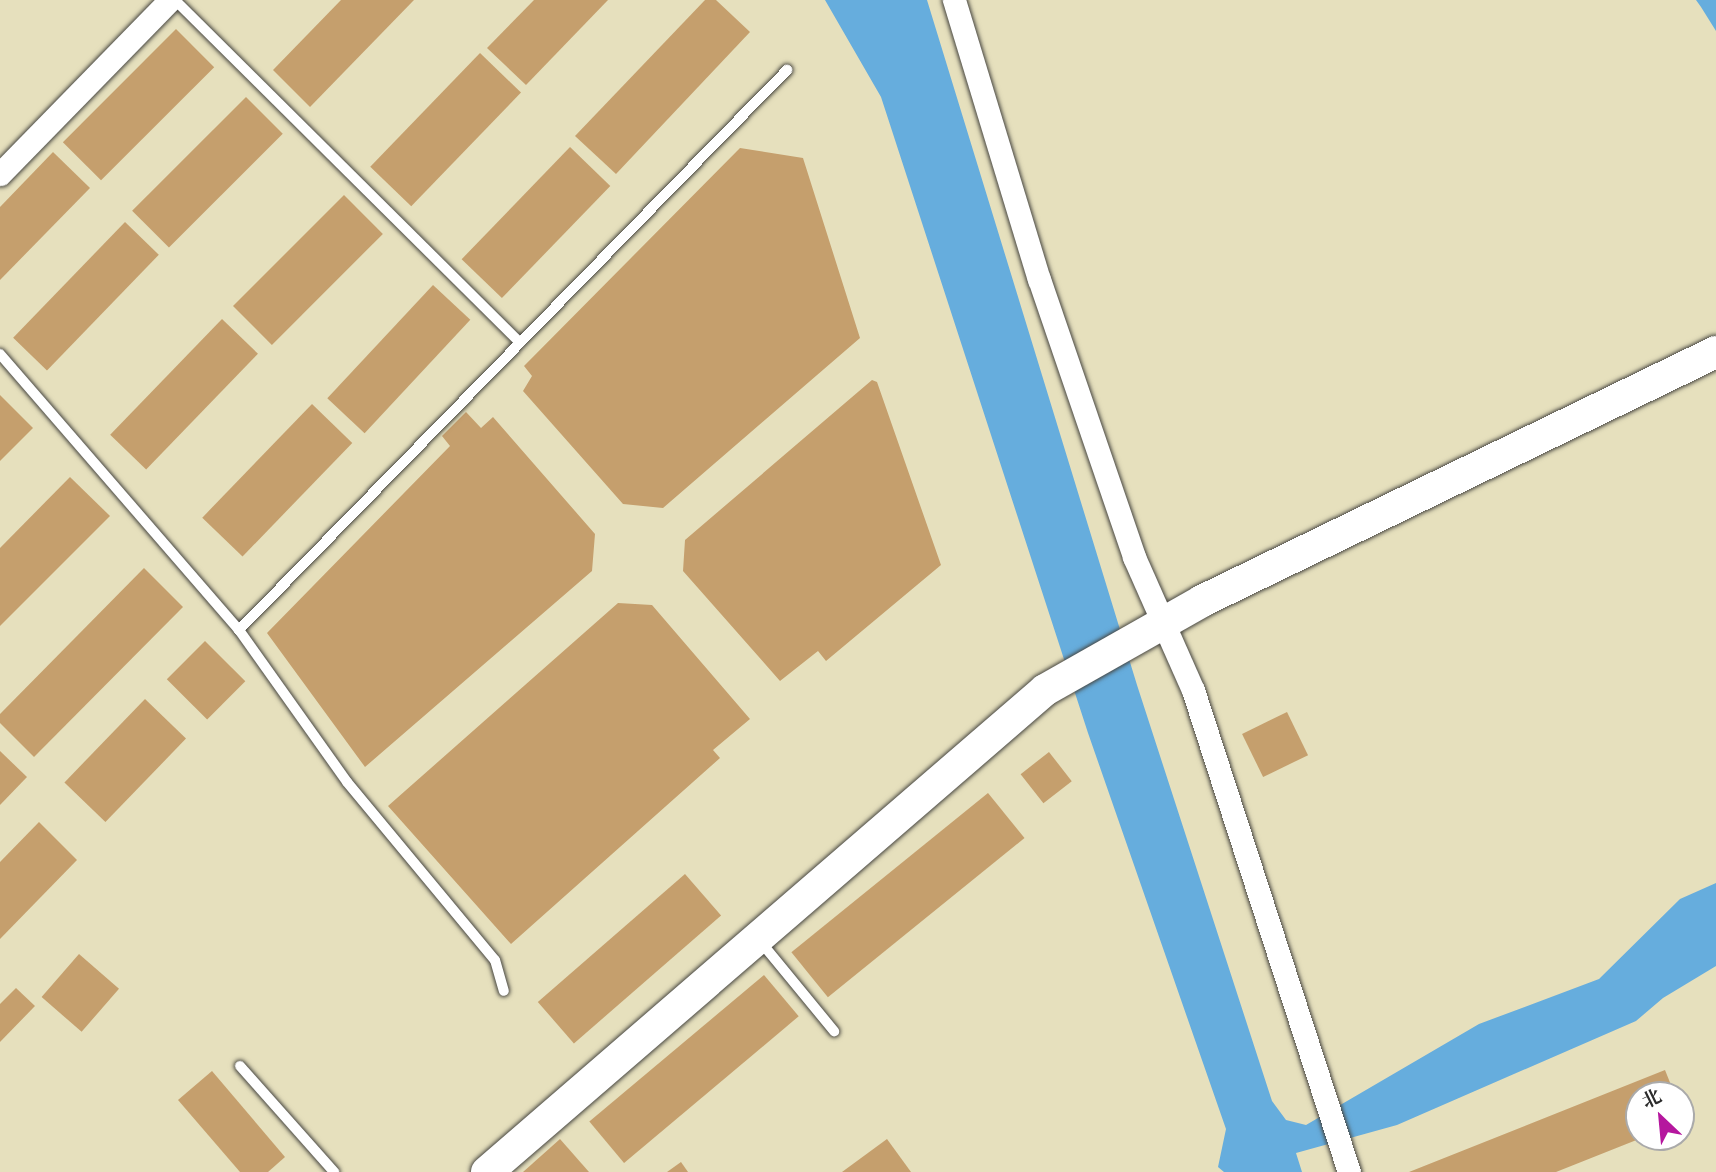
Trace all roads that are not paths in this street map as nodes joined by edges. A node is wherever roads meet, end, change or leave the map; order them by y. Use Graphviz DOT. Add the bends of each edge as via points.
graph roads {
  1 [pos="173,0"];
  2 [pos="954,0"];
  3 [pos="786,71"];
  4 [pos="0,174"];
  5 [pos="520,343"];
  6 [pos="1716,352"];
  7 [pos="0,354"];
  8 [pos="1152,627"];
  9 [pos="239,630"];
  10 [pos="758,938"];
  11 [pos="504,990"];
  12 [pos="834,1031"];
  13 [pos="240,1066"];
  14 [pos="334,1172"];
  15 [pos="487,1172"];
  16 [pos="1349,1172"];
  1 -- 4 [label="street"];
  1 -- 5 [label="lane"];
  2 -- 8 [label="street"];
  3 -- 5 [label="lane"];
  5 -- 9 [label="lane"];
  6 -- 8 [label="street"];
  7 -- 9 [label="lane"];
  8 -- 10 [label="street" via="1045,690"];
  8 -- 16 [label="street" via="1193,691"];
  9 -- 11 [label="lane" via="347,782 495,960"];
  10 -- 12 [label="lane"];
  10 -- 15 [label="street"];
  13 -- 14 [label="lane"];
}
